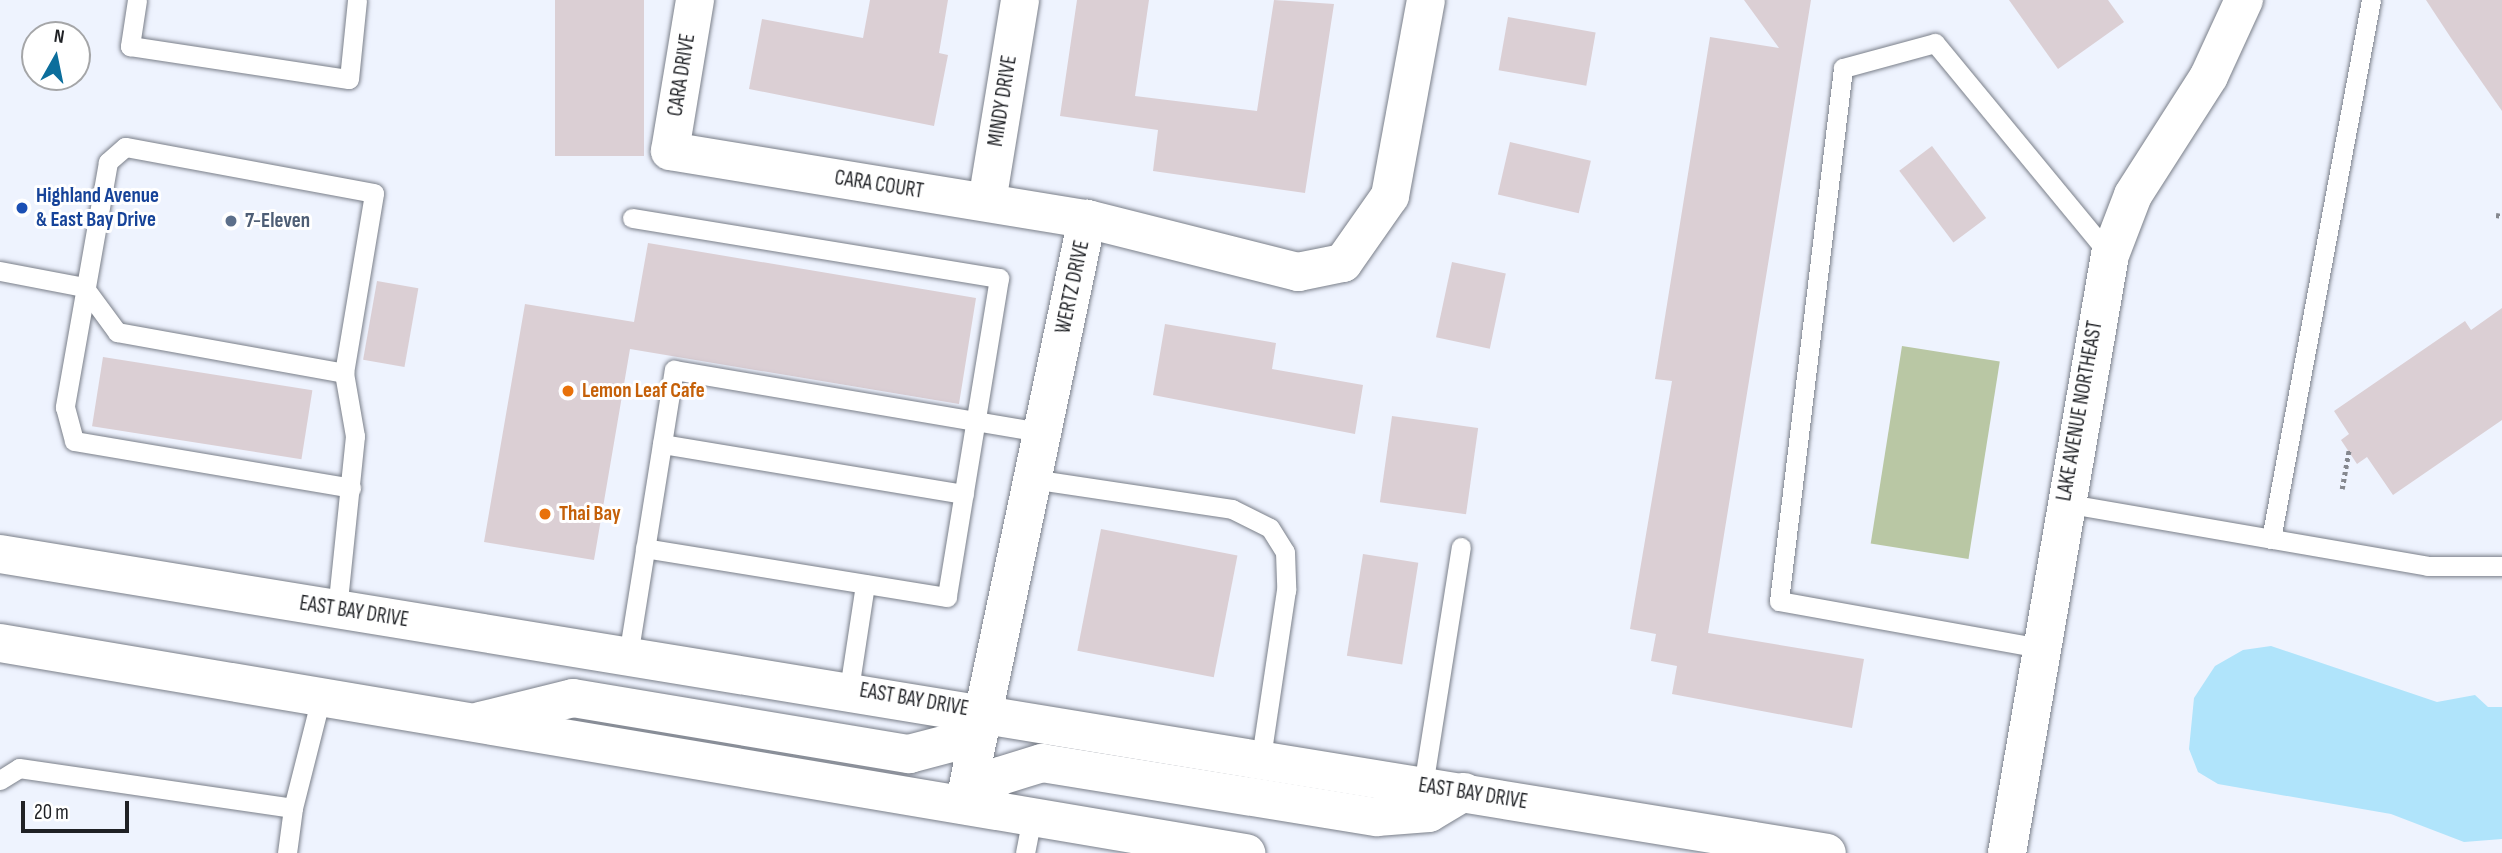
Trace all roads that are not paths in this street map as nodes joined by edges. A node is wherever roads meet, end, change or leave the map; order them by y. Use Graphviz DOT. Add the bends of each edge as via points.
graph roads {
  1 [pos="137,0"];
  2 [pos="357,0"];
  3 [pos="695,0"];
  4 [pos="1020,0"];
  5 [pos="1426,0"];
  6 [pos="2244,0"];
  7 [pos="2371,0"];
  8 [pos="670,151"];
  9 [pos="987,202"];
  10 [pos="632,218"];
  11 [pos="1087,219"];
  12 [pos="2110,256"];
  13 [pos="0,271"];
  14 [pos="84,287"];
  15 [pos="344,373"];
  16 [pos="976,419"];
  17 [pos="1042,432"];
  18 [pos="662,444"];
  19 [pos="1031,479"];
  20 [pos="351,488"];
  21 [pos="964,494"];
  22 [pos="2064,503"];
  23 [pos="2271,539"];
  24 [pos="1461,547"];
  25 [pos="645,548"];
  26 [pos="0,554"];
  27 [pos="2502,566"];
  28 [pos="865,584"];
  29 [pos="337,610"];
  30 [pos="0,643"];
  31 [pos="2040,648"];
  32 [pos="628,656"];
  33 [pos="849,689"];
  34 [pos="321,697"];
  35 [pos="983,712"];
  36 [pos="474,723"];
  37 [pos="1261,758"];
  38 [pos="0,780"];
  39 [pos="1423,786"];
  40 [pos="1464,792"];
  41 [pos="964,805"];
  42 [pos="293,808"];
  43 [pos="1029,835"];
  44 [pos="1163,846"];
  45 [pos="287,853"];
  46 [pos="1246,853"];
  47 [pos="1827,853"];
  48 [pos="2007,853"];
  1 -- 2 [label="lane" via="130,46 349,79"];
  3 -- 8 [label="main road, CARA DRIVE"];
  4 -- 9 [label="main road, MINDY DRIVE"];
  5 -- 11 [label="main road, WERTZ DRIVE" via="1390,195 1343,263 1298,272"];
  6 -- 12 [label="main road, LAKE AVENUE NORTHEAST" via="2209,76 2133,195"];
  7 -- 23 [label="lane"];
  8 -- 9 [label="main road, CARA COURT"];
  9 -- 11 [label="main road, CARA COURT"];
  10 -- 16 [label="lane" via="999,278"];
  11 -- 17 [label="main road, WERTZ DRIVE"];
  12 -- 22 [label="main road, LAKE AVENUE NORTHEAST"];
  12 -- 31 [label="lane" via="1935,43 1843,68 1779,601"];
  13 -- 14 [label="lane"];
  14 -- 15 [label="lane" via="117,332"];
  14 -- 15 [label="lane" via="108,162 125,147 374,193"];
  14 -- 20 [label="lane" via="65,407 74,441"];
  15 -- 20 [label="lane" via="355,436"];
  16 -- 17 [label="lane"];
  16 -- 18 [label="lane" via="674,370"];
  16 -- 21 [label="lane"];
  17 -- 19 [label="main road, WERTZ DRIVE"];
  18 -- 21 [label="lane"];
  18 -- 25 [label="lane"];
  19 -- 35 [label="main road, WERTZ DRIVE"];
  19 -- 37 [label="lane" via="1232,509 1270,528 1285,552 1286,590"];
  20 -- 29 [label="lane"];
  21 -- 28 [label="lane" via="947,597"];
  22 -- 23 [label="lane"];
  22 -- 31 [label="main road, LAKE AVENUE NORTHEAST"];
  23 -- 27 [label="lane" via="2427,566"];
  24 -- 39 [label="lane"];
  25 -- 28 [label="lane"];
  25 -- 32 [label="lane"];
  26 -- 29 [label="main road, EAST BAY DRIVE"];
  28 -- 33 [label="lane"];
  29 -- 32 [label="main road, EAST BAY DRIVE"];
  30 -- 34 [label="main road"];
  31 -- 48 [label="main road, LAKE AVENUE NORTHEAST"];
  32 -- 33 [label="main road, EAST BAY DRIVE"];
  33 -- 35 [label="main road, EAST BAY DRIVE"];
  34 -- 36 [label="main road"];
  34 -- 42 [label="lane"];
  35 -- 36 [label="main road" via="951,743 909,754 573,698 546,700"];
  35 -- 37 [label="main road, EAST BAY DRIVE"];
  35 -- 41 [label="main road, WERTZ DRIVE"];
  36 -- 41 [label="main road"];
  37 -- 39 [label="main road, EAST BAY DRIVE"];
  38 -- 42 [label="lane" via="19,768"];
  39 -- 40 [label="main road, EAST BAY DRIVE"];
  40 -- 41 [label="main road" via="1429,813 1377,817 1042,763 1000,776"];
  40 -- 47 [label="main road, EAST BAY DRIVE"];
  41 -- 43 [label="main road"];
  42 -- 45 [label="lane"];
  43 -- 44 [label="main road"];
  44 -- 46 [label="main road"];
}
